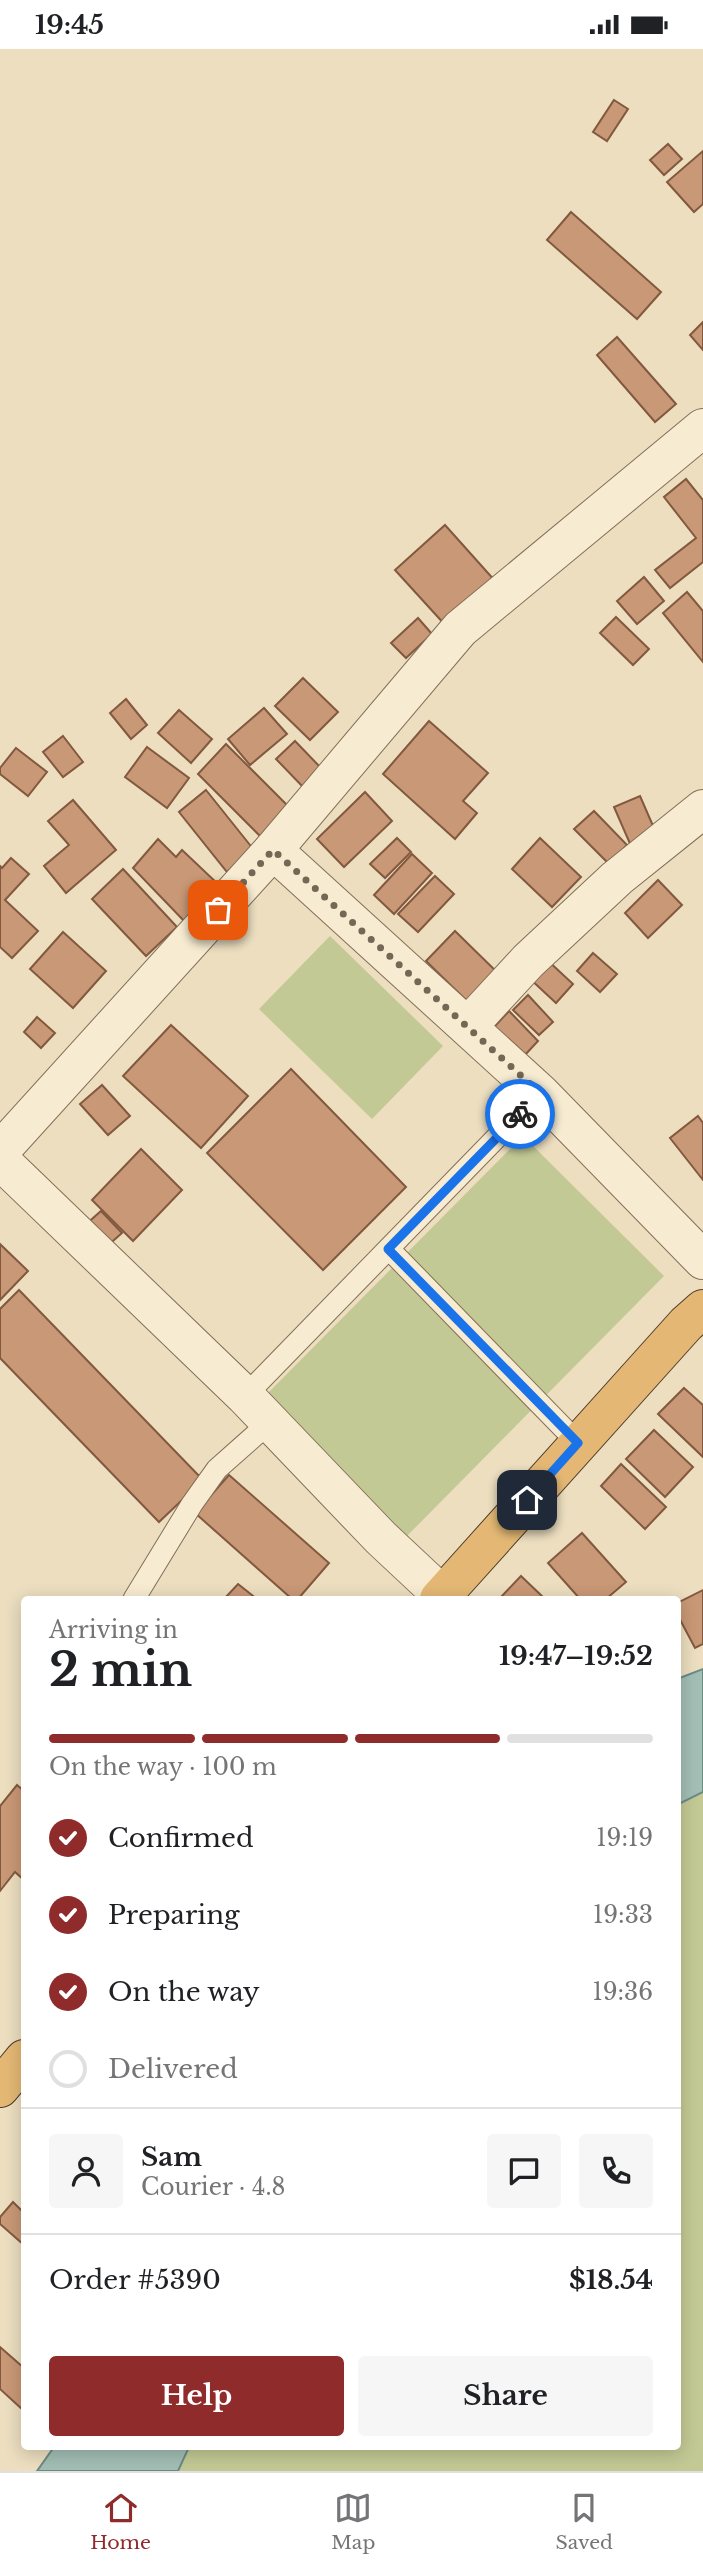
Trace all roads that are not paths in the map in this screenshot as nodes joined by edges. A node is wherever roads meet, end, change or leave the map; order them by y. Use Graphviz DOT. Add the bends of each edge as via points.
graph roads {
  1 [pos="703,428"];
  2 [pos="703,809"];
  3 [pos="273,850"];
  4 [pos="468,1026"];
  5 [pos="540,1093"];
  6 [pos="0,1150"];
  7 [pos="0,1160"];
  8 [pos="388,1249"];
  9 [pos="703,1260"];
  10 [pos="703,1309"];
  11 [pos="258,1409"];
  12 [pos="578,1443"];
  13 [pos="136,1596"];
  14 [pos="439,1596"];
  15 [pos="443,1596"];
  16 [pos="21,2063"];
  17 [pos="0,2088"];
  1 -- 3 [label="street" via="460,629"];
  2 -- 4 [label="street" via="617,878 528,961"];
  3 -- 4 [label="street"];
  3 -- 6 [label="street"];
  4 -- 5 [label="street"];
  5 -- 8 [label="lane"];
  5 -- 9 [label="street"];
  7 -- 11 [label="street"];
  8 -- 11 [label="lane"];
  8 -- 12 [label="lane"];
  10 -- 12 [label="highway"];
  11 -- 13 [label="lane"];
  11 -- 14 [label="street"];
  12 -- 15 [label="highway"];
  16 -- 17 [label="highway"];
}
